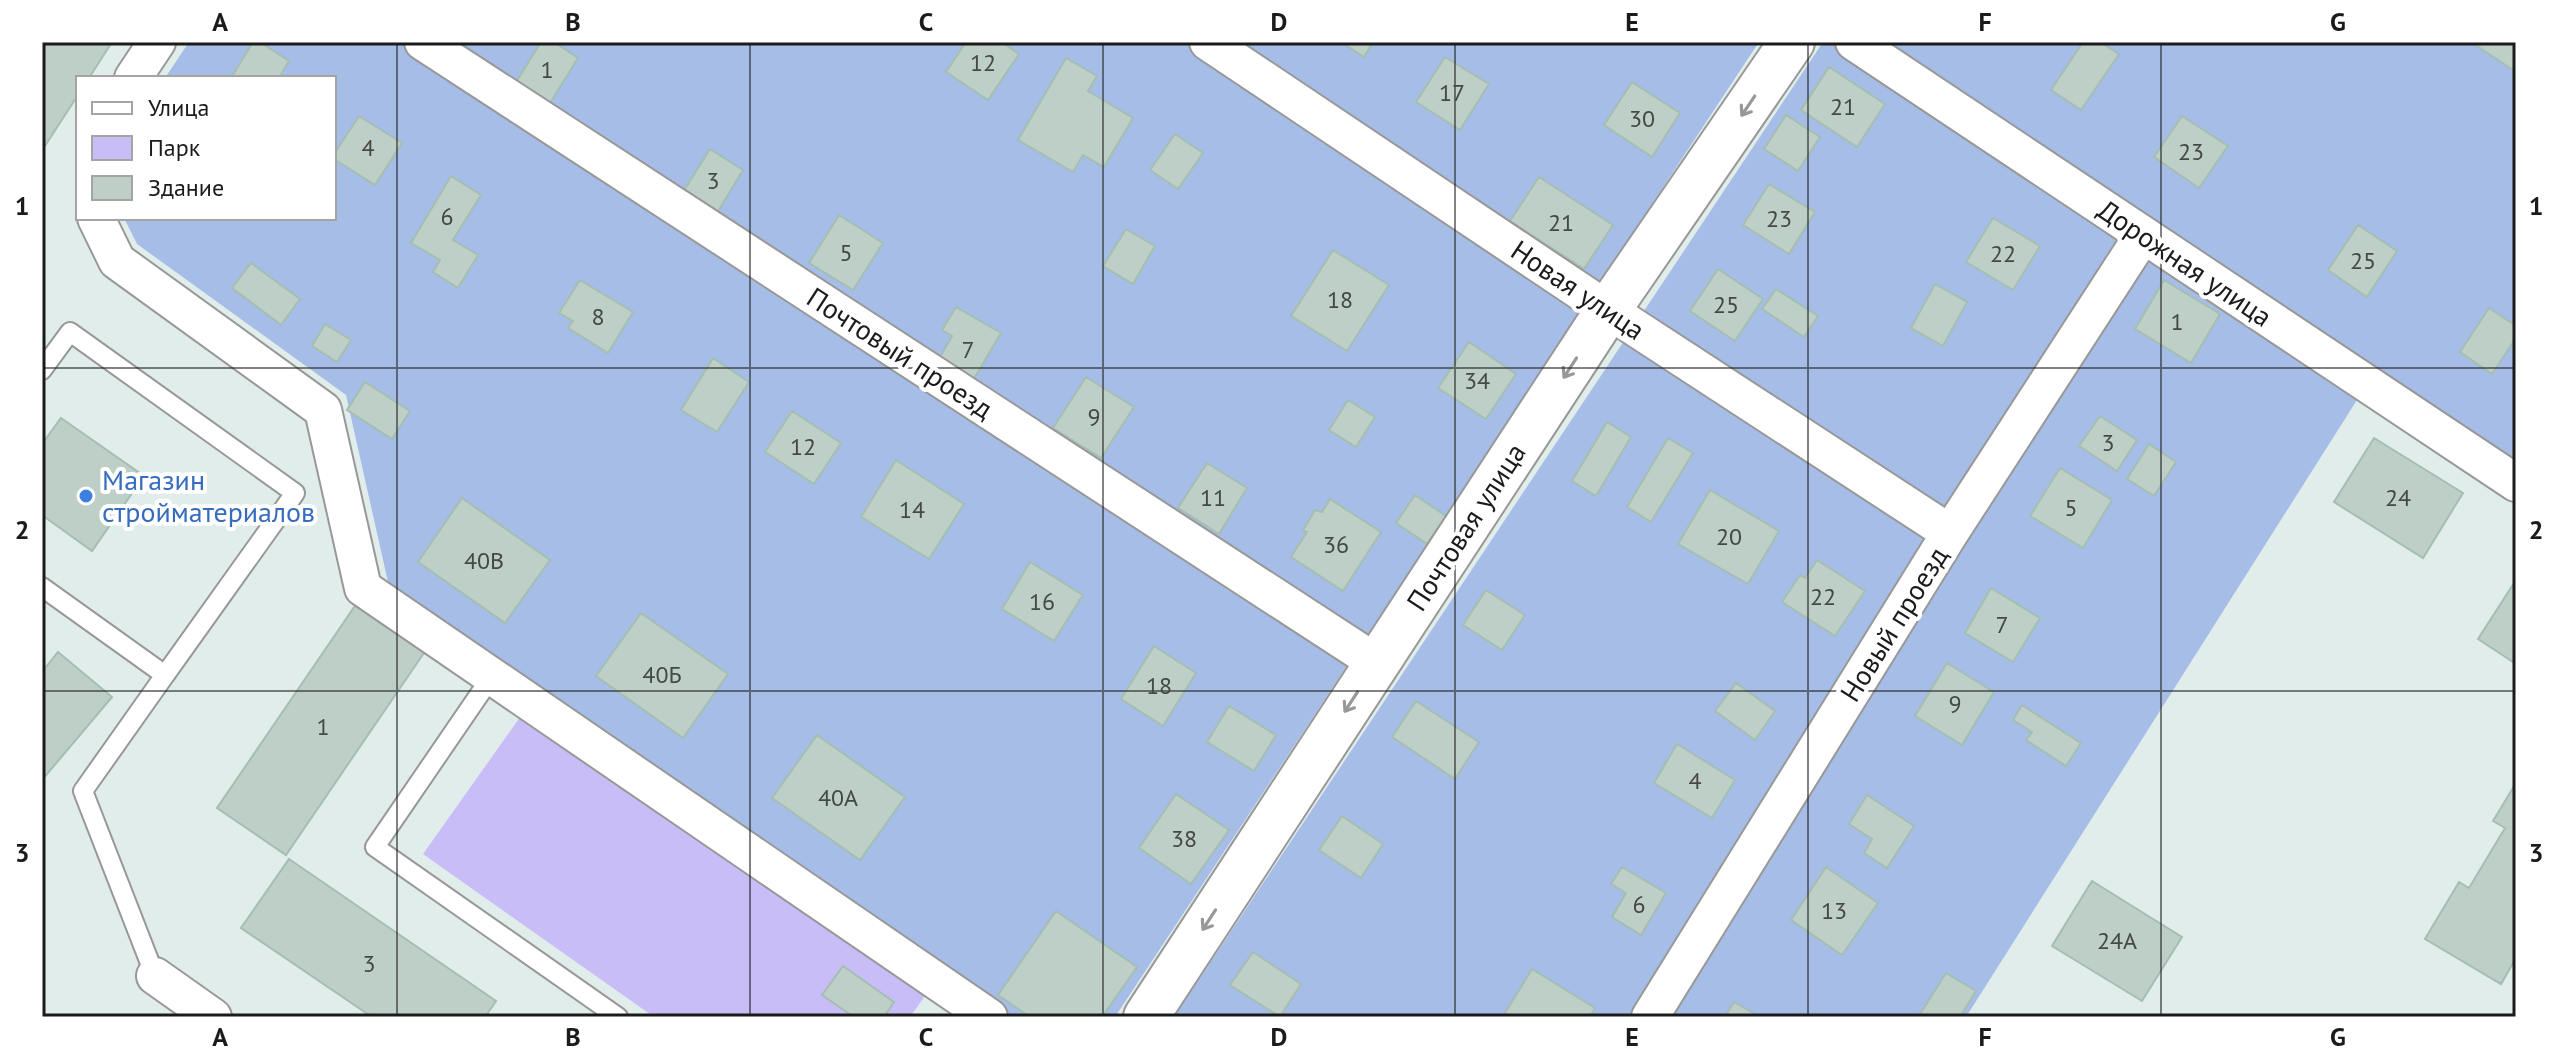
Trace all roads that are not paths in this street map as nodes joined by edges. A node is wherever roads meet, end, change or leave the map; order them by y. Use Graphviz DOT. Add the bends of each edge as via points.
graph roads {
  1 [pos="157,42"];
  2 [pos="423,42"];
  3 [pos="1208,42"];
  4 [pos="1792,42"];
  5 [pos="1854,42"];
  6 [pos="134,76"];
  7 [pos="97,220"];
  8 [pos="2143,235"];
  9 [pos="1608,310"];
  10 [pos="43,366"];
  11 [pos="2516,483"];
  12 [pos="1950,533"];
  13 [pos="42,587"];
  14 [pos="1377,663"];
  15 [pos="165,675"];
  16 [pos="492,676"];
  17 [pos="155,976"];
  18 [pos="965,1010"];
  19 [pos="213,1017"];
  20 [pos="618,1017"];
  21 [pos="1146,1017"];
  22 [pos="1650,1017"];
  1 -- 6 [label="street"];
  2 -- 14 [label="street, Почтовый проезд"];
  3 -- 9 [label="street, Новая улица"];
  4 -- 9 [label="street, Почтовая улица, one-way"];
  5 -- 8 [label="street, Дорожная улица"];
  7 -- 16 [label="street" via="117,261 323,410 363,588"];
  8 -- 11 [label="street, Дорожная улица"];
  8 -- 12 [label="street, Новый проезд"];
  9 -- 12 [label="street, Новая улица"];
  9 -- 14 [label="street, Почтовая улица, one-way"];
  10 -- 15 [label="lane" via="70,332 295,493"];
  12 -- 22 [label="street, Новый проезд"];
  13 -- 15 [label="lane"];
  14 -- 21 [label="street, Почтовая улица, one-way"];
  15 -- 17 [label="lane" via="83,791"];
  16 -- 18 [label="street"];
  16 -- 20 [label="lane" via="375,847"];
  17 -- 19 [label="street"];
}
